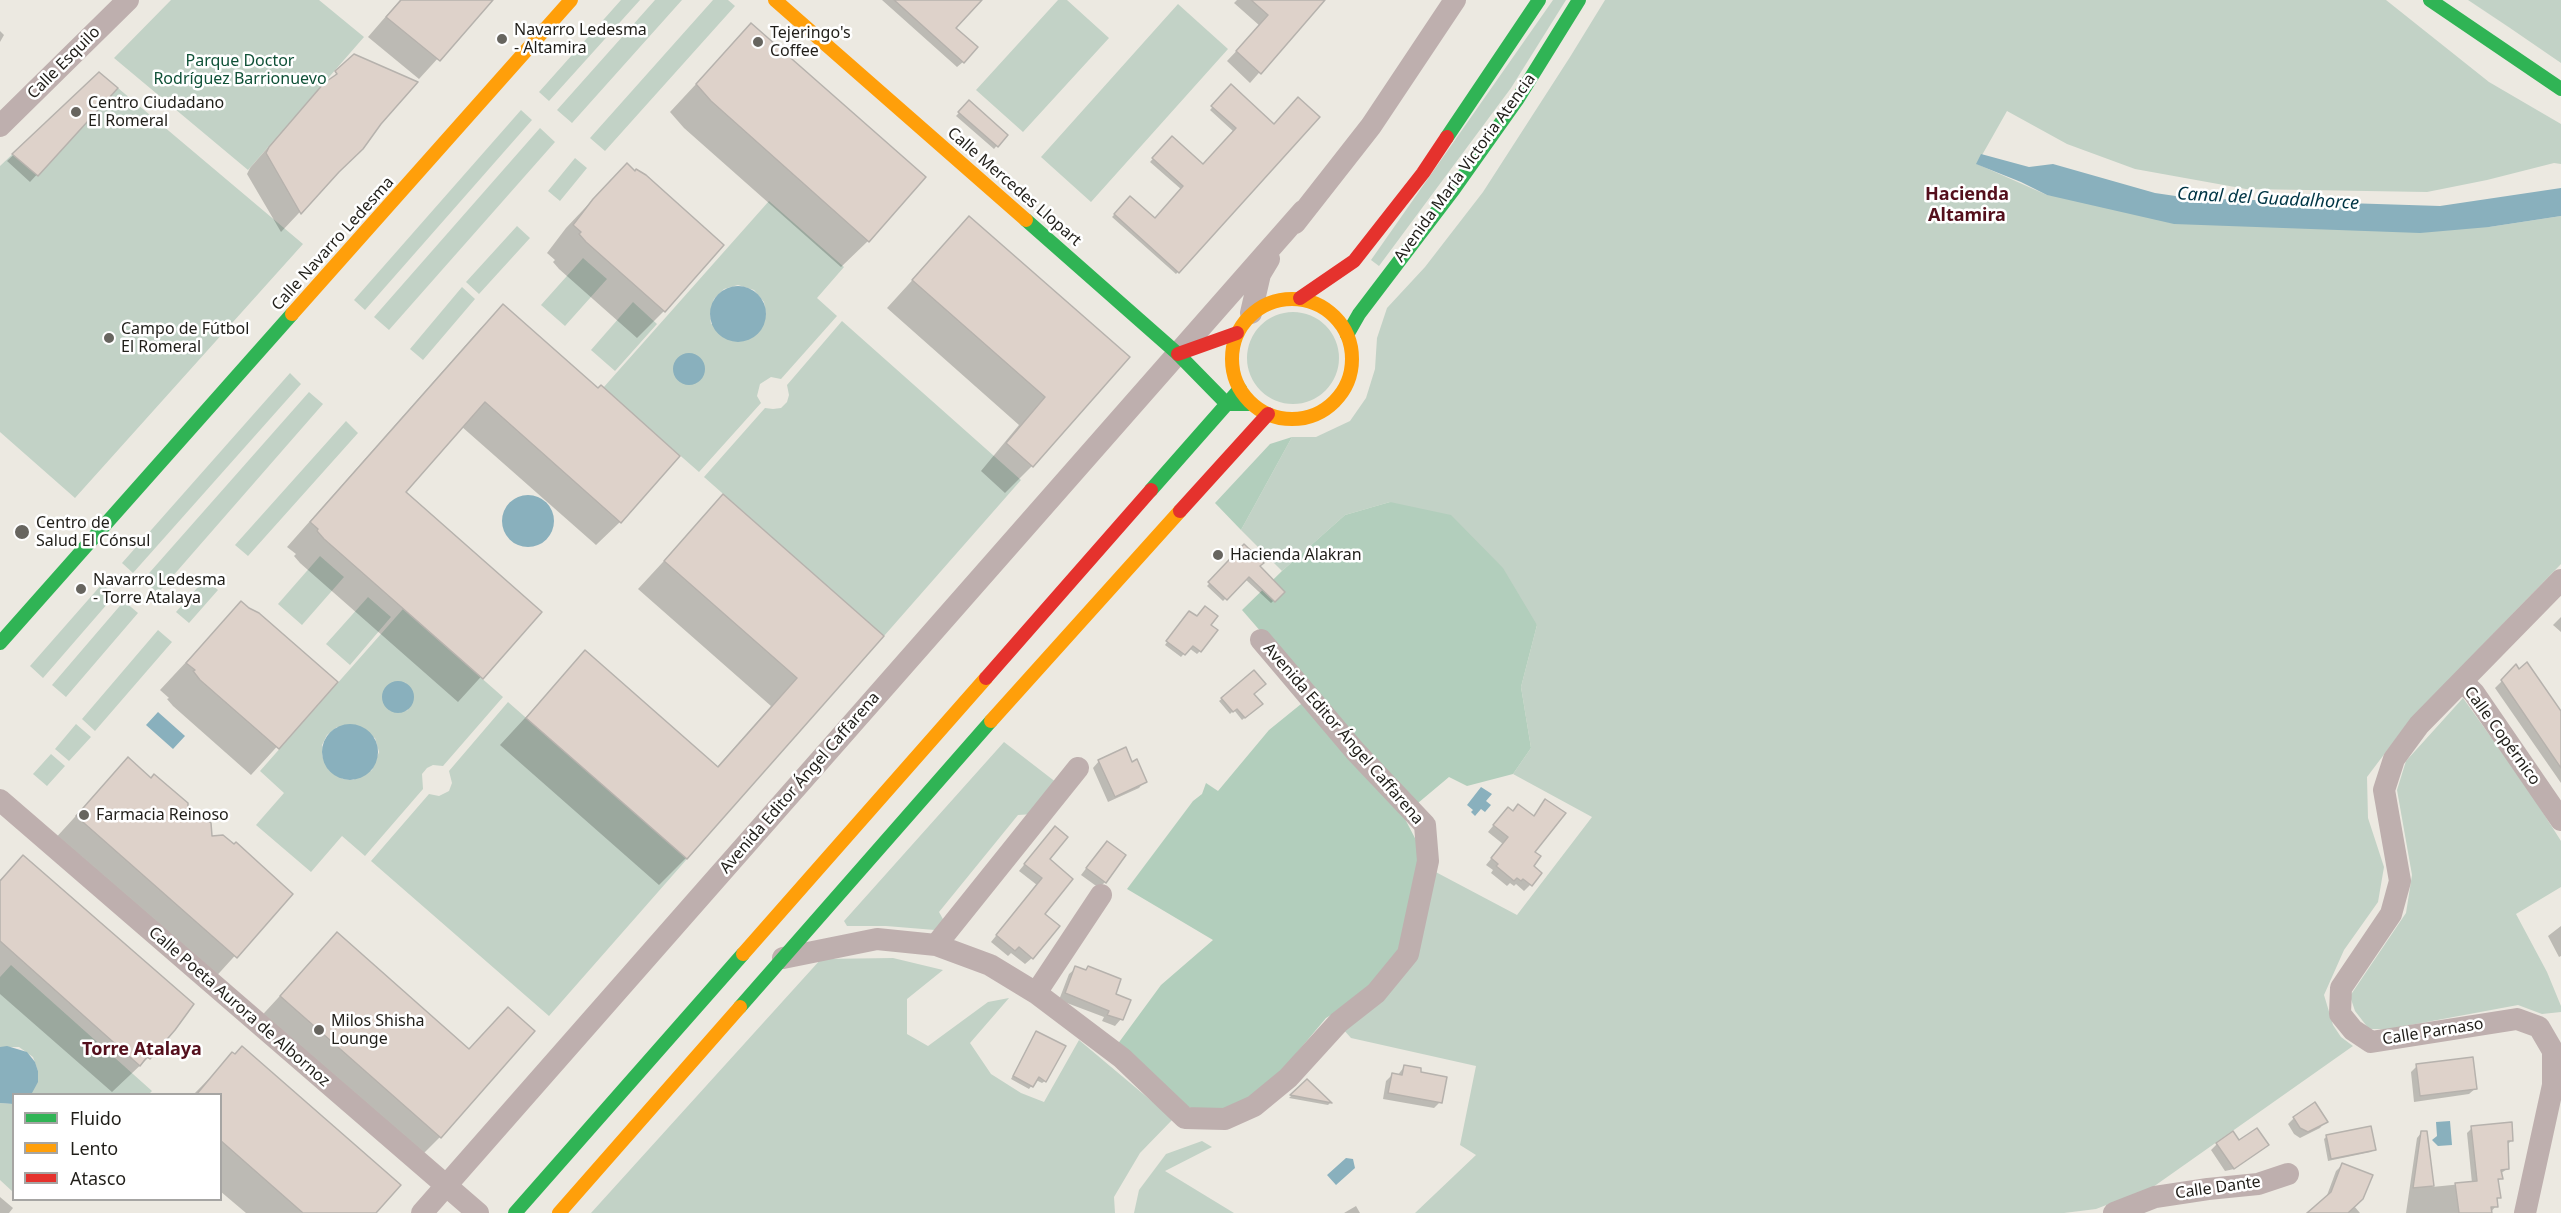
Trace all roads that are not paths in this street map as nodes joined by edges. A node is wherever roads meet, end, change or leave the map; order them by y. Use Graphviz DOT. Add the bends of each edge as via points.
graph roads {
  1 [pos="128,0"];
  2 [pos="571,0"];
  3 [pos="776,0"];
  4 [pos="1455,0"];
  5 [pos="1539,0"];
  6 [pos="1580,0"];
  7 [pos="2430,0"];
  8 [pos="2561,89"];
  9 [pos="0,126"];
  10 [pos="1303,211"];
  11 [pos="1300,298"];
  12 [pos="1251,314"];
  13 [pos="1237,333"];
  14 [pos="1347,334"];
  15 [pos="1178,354"];
  16 [pos="1240,390"];
  17 [pos="1227,404"];
  18 [pos="1252,404"];
  19 [pos="1268,414"];
  20 [pos="2561,580"];
  21 [pos="1261,640"];
  22 [pos="0,643"];
  23 [pos="2463,682"];
  24 [pos="1078,768"];
  25 [pos="0,800"];
  26 [pos="2561,820"];
  27 [pos="1101,895"];
  28 [pos="936,945"];
  29 [pos="783,958"];
  30 [pos="1036,993"];
  31 [pos="2288,1174"];
  32 [pos="446,1186"];
  33 [pos="422,1213"];
  34 [pos="478,1213"];
  35 [pos="514,1213"];
  36 [pos="559,1213"];
  37 [pos="2114,1213"];
  38 [pos="2525,1213"];
  1 -- 9 [label="street, Calle Esquilo"];
  2 -- 22 [label="main road, Calle Navarro Ledesma"];
  3 -- 15 [label="main road, Calle Mercedes Llopart"];
  4 -- 10 [label="street" via="1371,126"];
  5 -- 11 [label="main road, Avenida María Victoria Atencia" via="1423,173 1354,261"];
  6 -- 14 [label="main road, Avenida María Victoria Atencia" via="1517,100"];
  7 -- 8 [label="main road"];
  10 -- 12 [label="street" via="1260,274"];
  10 -- 15 [label="street"];
  11 -- 12 [label="main road" via="1274,300"];
  11 -- 14 [label="main road" via="1328,310"];
  12 -- 13 [label="main road"];
  13 -- 15 [label="main road"];
  13 -- 16 [label="main road" via="1231,362"];
  14 -- 19 [label="main road" via="1351,370 1334,401 1303,418"];
  15 -- 17 [label="main road, Calle Mercedes Llopart"];
  15 -- 32 [label="street, Avenida Editor Ángel Caffarena"];
  16 -- 17 [label="main road"];
  16 -- 18 [label="main road"];
  17 -- 18 [label="main road"];
  17 -- 35 [label="main road"];
  18 -- 19 [label="main road"];
  19 -- 29 [label="main road" via="1039,666"];
  20 -- 23 [label="street, Calle Parnaso"];
  21 -- 30 [label="street, Avenida Editor Ángel Caffarena" via="1355,751 1425,825 1428,861 1408,954 1376,993 1340,1022 1288,1077 1254,1106 1225,1119 1185,1118 1122,1058"];
  23 -- 26 [label="street, Calle Copérnico"];
  23 -- 38 [label="street, Calle Parnaso" via="2419,725 2394,759 2384,790 2400,881 2391,914 2341,988 2340,1014 2353,1030 2371,1042 2517,1019 2539,1027 2553,1051 2553,1085"];
  24 -- 28 [label="street"];
  25 -- 32 [label="street, Calle Poeta Aurora de Albornoz"];
  27 -- 30 [label="street"];
  28 -- 29 [label="street, Avenida Editor Ángel Caffarena" via="877,939"];
  28 -- 30 [label="street, Avenida Editor Ángel Caffarena" via="990,966"];
  29 -- 36 [label="main road"];
  31 -- 37 [label="street, Calle Dante" via="2258,1184 2155,1197"];
  32 -- 33 [label="street, Avenida Editor Ángel Caffarena"];
  32 -- 34 [label="street, Calle Poeta Aurora de Albornoz"];
}
